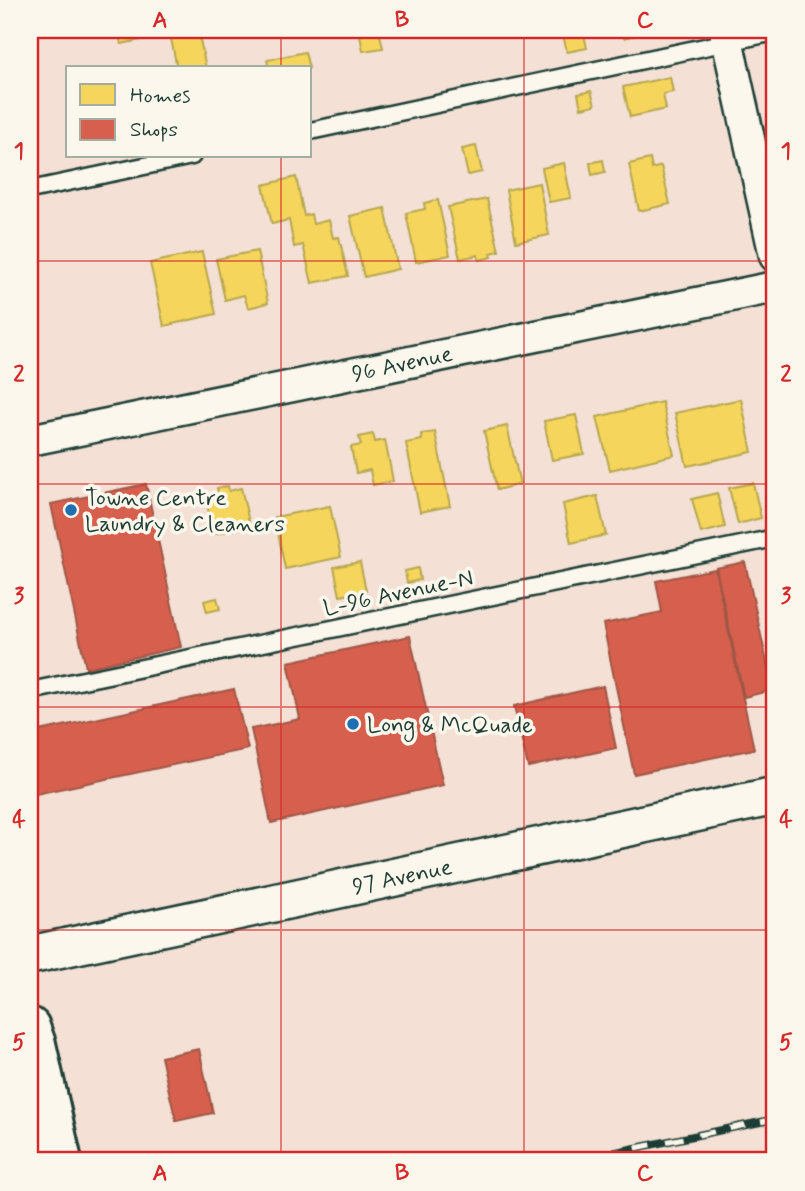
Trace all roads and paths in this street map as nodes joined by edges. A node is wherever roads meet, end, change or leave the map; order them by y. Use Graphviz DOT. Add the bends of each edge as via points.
graph roads {
  1 [pos="775,32"];
  2 [pos="727,36"];
  3 [pos="312,131"];
  4 [pos="182,158"];
  5 [pos="30,190"];
  6 [pos="775,256"];
  7 [pos="775,287"];
  8 [pos="30,440"];
  9 [pos="775,538"];
  10 [pos="30,691"];
  11 [pos="775,796"];
  12 [pos="30,955"];
  13 [pos="30,1027"];
  14 [pos="62,1161"];
  1 -- 2 [label="lane"];
  2 -- 3 [label="lane"];
  2 -- 6 [label="street"];
  4 -- 5 [label="lane"];
  7 -- 8 [label="street, 96 Avenue"];
  9 -- 10 [label="lane, L-96 Avenue-N"];
  11 -- 12 [label="street, 97 Avenue"];
  13 -- 14 [label="main road"];
}
